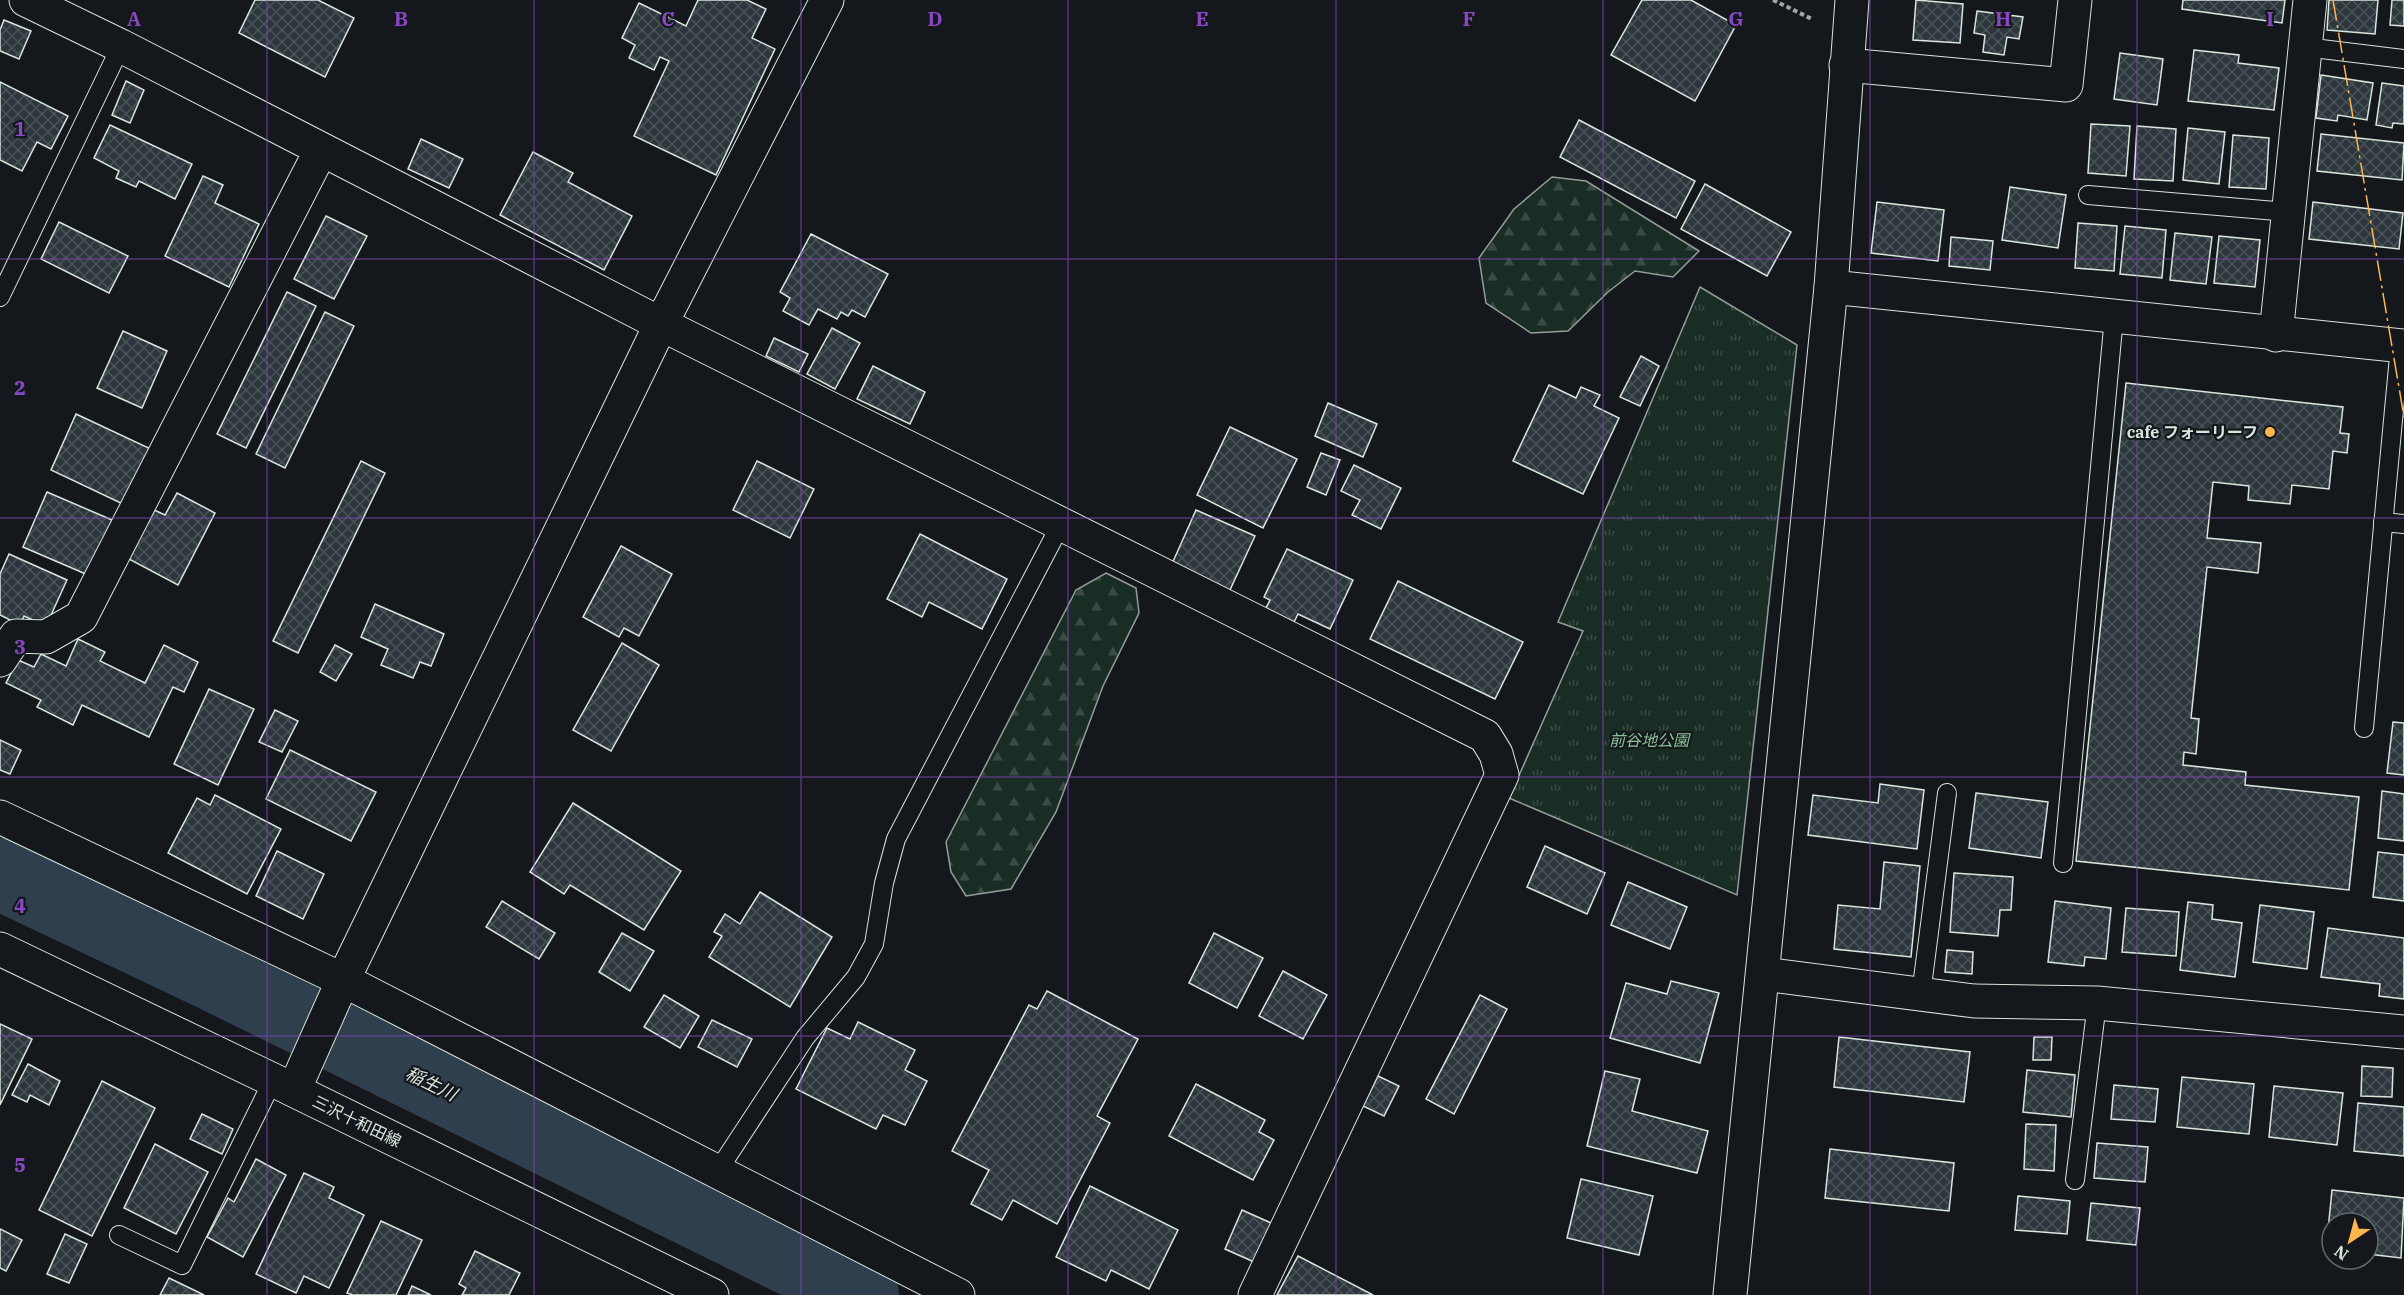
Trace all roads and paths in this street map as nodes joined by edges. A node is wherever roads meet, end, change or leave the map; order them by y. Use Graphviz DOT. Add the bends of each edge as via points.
graph roads {
  1 [pos="26,0"];
  2 [pos="827,0"];
  3 [pos="1852,0"];
  4 [pos="2075,0"];
  5 [pos="2310,0"];
  6 [pos="121,46"];
  7 [pos="2305,47"];
  8 [pos="2404,59"];
  9 [pos="1846,65"];
  10 [pos="321,150"];
  11 [pos="2088,195"];
  12 [pos="2289,212"];
  13 [pos="1831,287"];
  14 [pos="0,297"];
  15 [pos="2114,317"];
  16 [pos="661,324"];
  17 [pos="2276,335"];
  18 [pos="2402,346"];
  19 [pos="1062,522"];
  20 [pos="2383,522"];
  21 [pos="2404,524"];
  22 [pos="0,660"];
  23 [pos="2364,728"];
  24 [pos="1947,793"];
  25 [pos="0,817"];
  26 [pos="2063,863"];
  27 [pos="0,949"];
  28 [pos="1763,974"];
  29 [pos="339,989"];
  30 [pos="1921,994"];
  31 [pos="2097,1003"];
  32 [pos="2404,1032"];
  33 [pos="283,1085"];
  34 [pos="717,1172"];
  35 [pos="2075,1180"];
  36 [pos="119,1235"];
  37 [pos="712,1295"];
  38 [pos="958,1295"];
  39 [pos="1255,1295"];
  40 [pos="1730,1295"];
  1 -- 6 [label="street"];
  2 -- 16 [label="street"];
  3 -- 9 [label="street"];
  4 -- 9 [label="street" via="2066,85"];
  5 -- 7 [label="street"];
  6 -- 10 [label="street"];
  6 -- 14 [label="lane"];
  7 -- 8 [label="lane"];
  7 -- 12 [label="street"];
  9 -- 13 [label="street"];
  10 -- 16 [label="street"];
  10 -- 22 [label="street" via="81,617 45,638 16,636"];
  11 -- 12 [label="lane"];
  12 -- 17 [label="street"];
  13 -- 15 [label="street"];
  13 -- 28 [label="street"];
  15 -- 17 [label="street"];
  15 -- 26 [label="lane"];
  16 -- 19 [label="street"];
  16 -- 29 [label="street"];
  17 -- 18 [label="street"];
  18 -- 20 [label="lane"];
  19 -- 34 [label="lane" via="896,839 874,944 856,977 805,1038"];
  19 -- 39 [label="street" via="1485,736 1502,775"];
  20 -- 21 [label="lane"];
  20 -- 23 [label="lane"];
  24 -- 30 [label="lane"];
  25 -- 29 [label="street"];
  27 -- 33 [label="street, 三沢十和田線"];
  28 -- 30 [label="street"];
  28 -- 40 [label="street"];
  29 -- 33 [label="street" via="312,1051"];
  29 -- 34 [label="street"];
  30 -- 31 [label="street" via="1974,1001"];
  31 -- 32 [label="street"];
  31 -- 35 [label="lane"];
  33 -- 36 [label="lane" via="182,1265"];
  33 -- 37 [label="street, 三沢十和田線"];
  34 -- 38 [label="street"];
}
